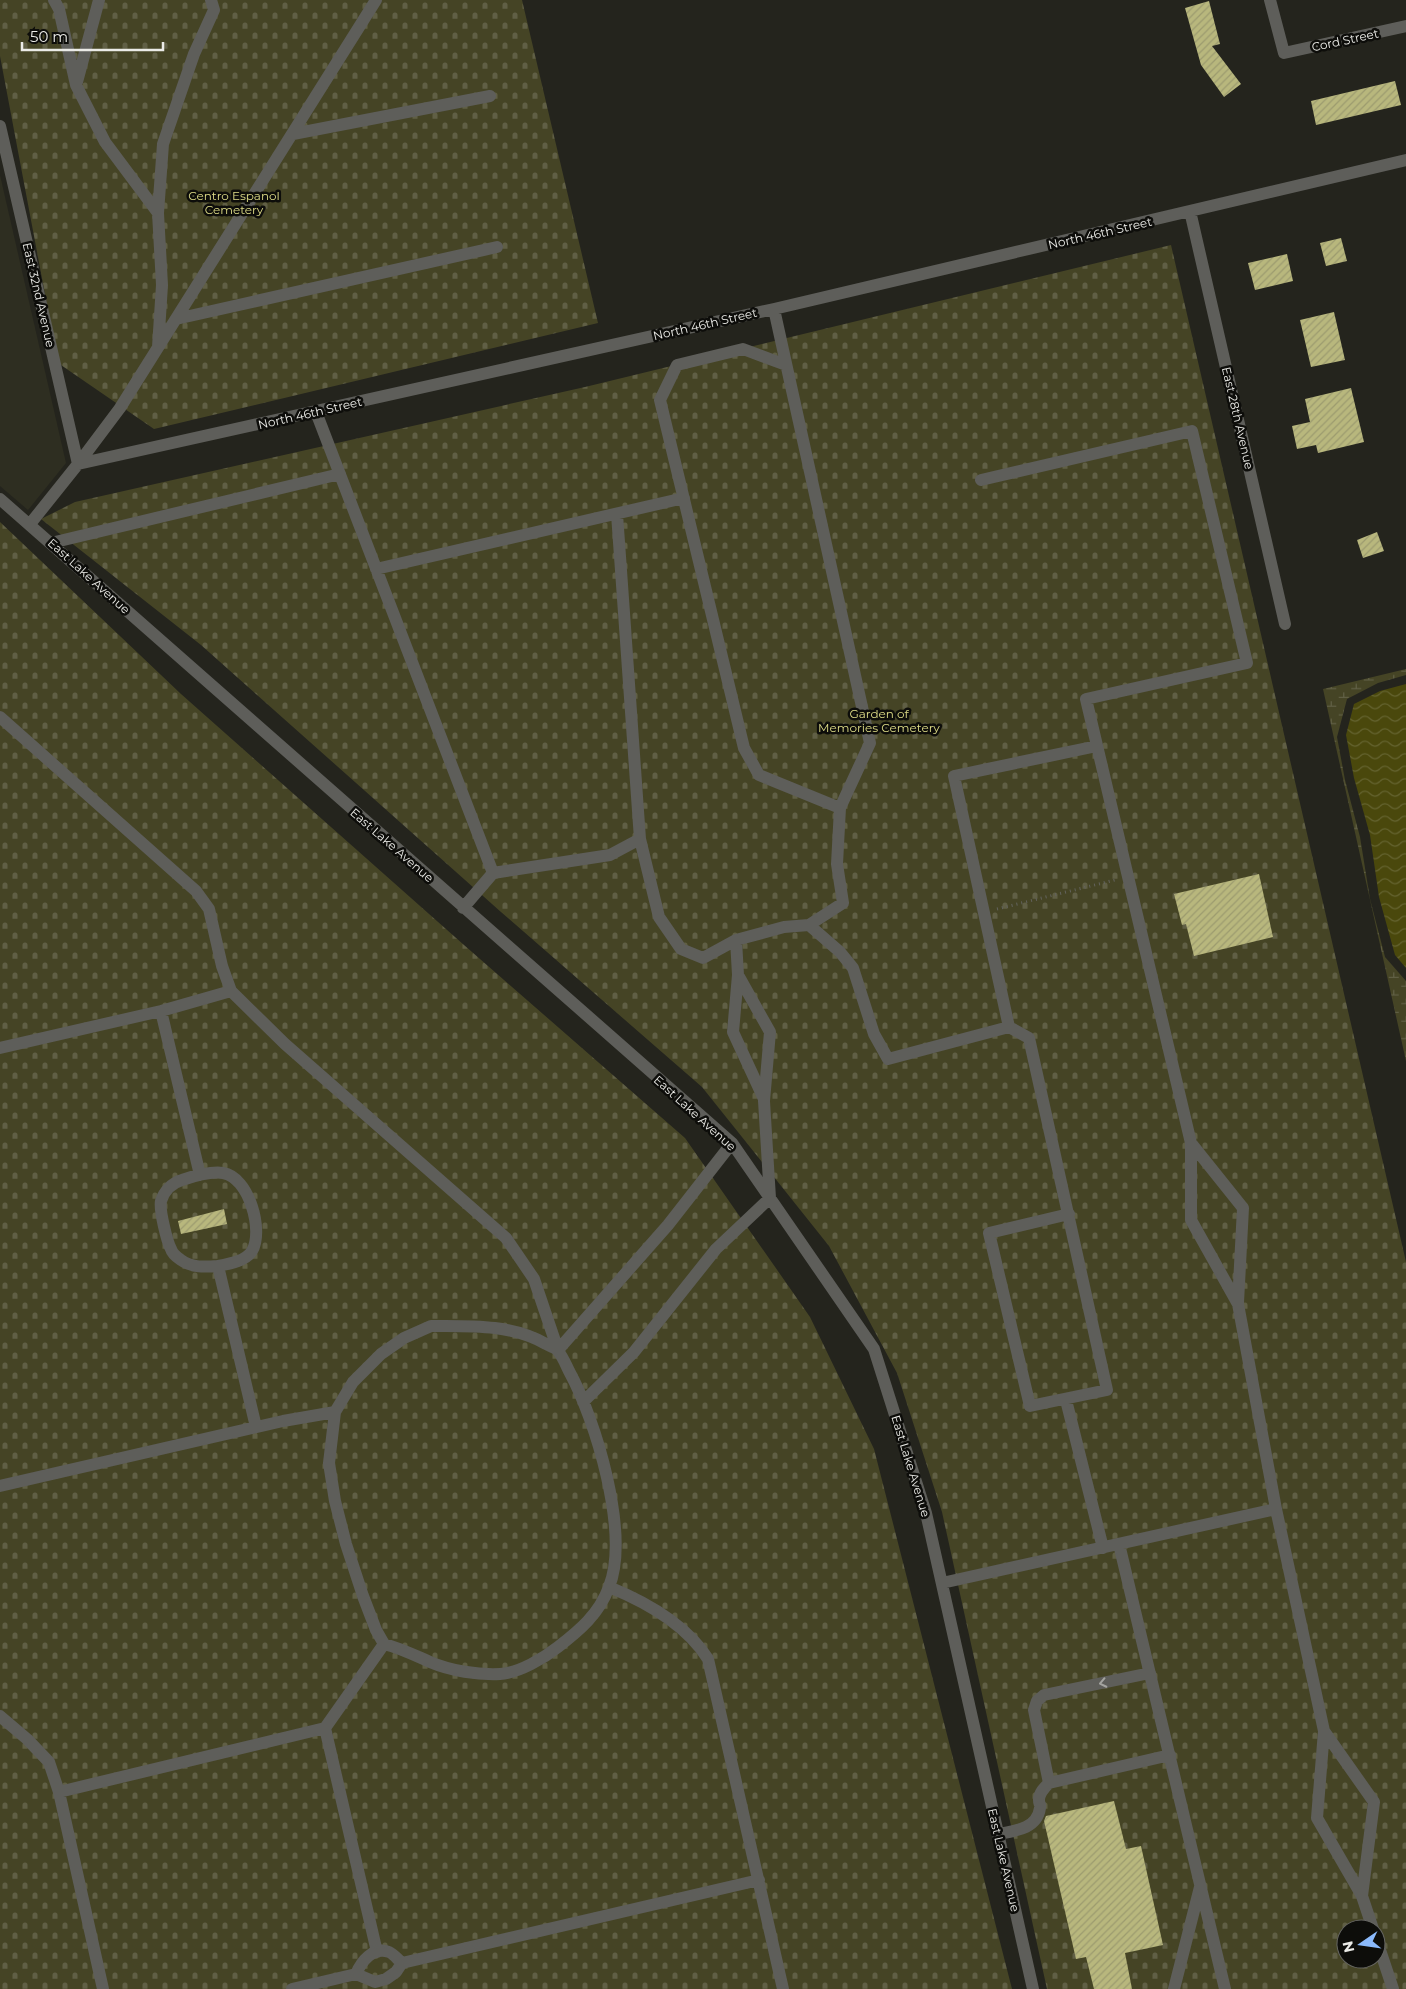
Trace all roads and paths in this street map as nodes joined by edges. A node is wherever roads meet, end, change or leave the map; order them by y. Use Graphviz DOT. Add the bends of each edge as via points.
graph roads {
  1 [pos="54,0"];
  2 [pos="99,0"];
  3 [pos="211,0"];
  4 [pos="376,0"];
  5 [pos="1270,0"];
  6 [pos="1406,26"];
  7 [pos="76,85"];
  8 [pos="490,96"];
  9 [pos="0,126"];
  10 [pos="292,134"];
  11 [pos="1406,160"];
  12 [pos="1190,211"];
  13 [pos="158,213"];
  14 [pos="497,248"];
  15 [pos="774,309"];
  16 [pos="176,319"];
  17 [pos="158,349"];
  18 [pos="786,364"];
  19 [pos="316,412"];
  20 [pos="78,464"];
  21 [pos="340,474"];
  22 [pos="981,480"];
  23 [pos="684,498"];
  24 [pos="0,500"];
  25 [pos="617,514"];
  26 [pos="30,524"];
  27 [pos="51,543"];
  28 [pos="376,569"];
  29 [pos="1285,624"];
  30 [pos="0,718"];
  31 [pos="1097,746"];
  32 [pos="840,808"];
  33 [pos="640,839"];
  34 [pos="493,873"];
  35 [pos="1128,877"];
  36 [pos="463,908"];
  37 [pos="984,912"];
  38 [pos="809,926"];
  39 [pos="736,940"];
  40 [pos="738,975"];
  41 [pos="231,991"];
  42 [pos="160,1011"];
  43 [pos="1009,1027"];
  44 [pos="0,1048"];
  45 [pos="764,1101"];
  46 [pos="732,1143"];
  47 [pos="1191,1143"];
  48 [pos="200,1175"];
  49 [pos="770,1198"];
  50 [pos="1069,1214"];
  51 [pos="218,1266"];
  52 [pos="1238,1304"];
  53 [pos="558,1350"];
  54 [pos="1066,1400"];
  55 [pos="583,1402"];
  56 [pos="334,1412"];
  57 [pos="256,1427"];
  58 [pos="0,1486"];
  59 [pos="1276,1509"];
  60 [pos="1119,1544"];
  61 [pos="1102,1548"];
  62 [pos="942,1583"];
  63 [pos="609,1586"];
  64 [pos="384,1644"];
  65 [pos="1150,1673"];
  66 [pos="0,1716"];
  67 [pos="325,1728"];
  68 [pos="1324,1731"];
  69 [pos="1170,1755"];
  70 [pos="1049,1783"];
  71 [pos="59,1792"];
  72 [pos="998,1834"];
  73 [pos="758,1880"];
  74 [pos="1201,1885"];
  75 [pos="1362,1896"];
  76 [pos="1370,1919"];
  77 [pos="377,1952"];
  78 [pos="402,1963"];
  79 [pos="1386,1968"];
  80 [pos="356,1974"];
  81 [pos="103,1989"];
  82 [pos="292,1989"];
  83 [pos="783,1989"];
  84 [pos="1033,1989"];
  85 [pos="1174,1989"];
  86 [pos="1225,1989"];
  87 [pos="1393,1989"];
  1 -- 7 [label="street" via="59,9"];
  2 -- 7 [label="street"];
  3 -- 13 [label="street" via="214,10 194,54 163,144"];
  4 -- 10 [label="street"];
  5 -- 6 [label="street, Cord Street" via="1284,53"];
  7 -- 13 [label="street" via="105,142"];
  8 -- 10 [label="street"];
  9 -- 20 [label="street, East 32nd Avenue"];
  10 -- 16 [label="street"];
  11 -- 12 [label="street, North 46th Street"];
  12 -- 15 [label="street, North 46th Street"];
  12 -- 29 [label="street, East 28th Avenue"];
  13 -- 17 [label="street" via="162,285"];
  14 -- 16 [label="street"];
  15 -- 18 [label="street"];
  15 -- 19 [label="street, North 46th Street"];
  16 -- 17 [label="street"];
  17 -- 20 [label="street"];
  18 -- 23 [label="street" via="743,349 677,365 660,400"];
  18 -- 32 [label="street" via="870,743"];
  19 -- 20 [label="street, North 46th Street"];
  19 -- 21 [label="street"];
  20 -- 26 [label="street"];
  21 -- 27 [label="street"];
  21 -- 28 [label="street"];
  22 -- 31 [label="street" via="1192,431 1247,663 1086,699"];
  23 -- 25 [label="street"];
  23 -- 32 [label="street" via="744,748 759,775"];
  24 -- 26 [label="street, East Lake Avenue"];
  25 -- 28 [label="street"];
  25 -- 33 [label="street"];
  26 -- 27 [label="street, East Lake Avenue"];
  27 -- 36 [label="street, East Lake Avenue"];
  28 -- 34 [label="street"];
  30 -- 41 [label="street" via="196,891 209,909"];
  31 -- 35 [label="street"];
  31 -- 37 [label="street" via="954,776"];
  32 -- 38 [label="street" via="837,864 843,903"];
  33 -- 34 [label="street" via="610,855"];
  33 -- 39 [label="street" via="659,917 681,949 703,958"];
  34 -- 36 [label="street"];
  35 -- 37 [label="path"];
  35 -- 47 [label="street"];
  36 -- 46 [label="street, East Lake Avenue"];
  37 -- 43 [label="street"];
  38 -- 39 [label="street" via="784,927"];
  38 -- 43 [label="street" via="840,952 853,968 874,1034 888,1059"];
  39 -- 40 [label="street"];
  40 -- 45 [label="street" via="733,1032"];
  40 -- 45 [label="street" via="770,1032"];
  41 -- 42 [label="street"];
  41 -- 53 [label="street" via="285,1044 506,1238 534,1279"];
  42 -- 44 [label="street"];
  42 -- 48 [label="street"];
  43 -- 50 [label="street" via="1029,1038"];
  45 -- 49 [label="street"];
  46 -- 49 [label="street, East Lake Avenue"];
  46 -- 53 [label="street" via="668,1225"];
  47 -- 52 [label="street" via="1191,1220"];
  47 -- 52 [label="street" via="1243,1208"];
  48 -- 51 [label="street" via="166,1189 160,1202 171,1250 181,1261 197,1267"];
  48 -- 51 [label="street" via="224,1173 239,1181 248,1195 253,1213 257,1234 252,1252 237,1262"];
  49 -- 55 [label="street" via="716,1250 634,1352"];
  49 -- 62 [label="street, East Lake Avenue" via="874,1349 926,1513"];
  50 -- 54 [label="street" via="1107,1390"];
  50 -- 54 [label="street" via="990,1234 1030,1406"];
  51 -- 57 [label="street"];
  52 -- 59 [label="street"];
  53 -- 55 [label="street"];
  53 -- 56 [label="street" via="530,1335 502,1329 431,1326 404,1338 381,1354 353,1382"];
  54 -- 61 [label="street"];
  55 -- 63 [label="street" via="602,1456 613,1516 615,1554"];
  56 -- 57 [label="street"];
  56 -- 64 [label="street" via="329,1463 335,1501 363,1596"];
  57 -- 58 [label="street"];
  59 -- 60 [label="street"];
  59 -- 68 [label="street"];
  60 -- 61 [label="street"];
  60 -- 65 [label="street"];
  61 -- 62 [label="street"];
  62 -- 72 [label="street, East Lake Avenue"];
  63 -- 64 [label="street" via="594,1614 581,1629 530,1665 502,1674 431,1663"];
  63 -- 73 [label="street" via="670,1619 698,1644 708,1659"];
  64 -- 67 [label="street"];
  65 -- 69 [label="street"];
  65 -- 70 [label="street, one-way" via="1044,1695 1037,1702 1034,1710"];
  66 -- 71 [label="street" via="49,1762"];
  67 -- 71 [label="street"];
  67 -- 77 [label="street"];
  68 -- 75 [label="street" via="1317,1818"];
  68 -- 75 [label="street" via="1374,1802"];
  69 -- 70 [label="street"];
  69 -- 74 [label="street"];
  70 -- 72 [label="street" via="1042,1791 1037,1817 1031,1825"];
  71 -- 81 [label="street"];
  72 -- 84 [label="street, East Lake Avenue"];
  73 -- 78 [label="street"];
  73 -- 83 [label="street"];
  74 -- 85 [label="street"];
  74 -- 86 [label="street"];
  75 -- 76 [label="street"];
  77 -- 78 [label="street" via="390,1952"];
  77 -- 80 [label="street" via="361,1962"];
  78 -- 80 [label="street" via="386,1980 376,1982"];
  79 -- 87 [label="street"];
  80 -- 82 [label="street"];
}
